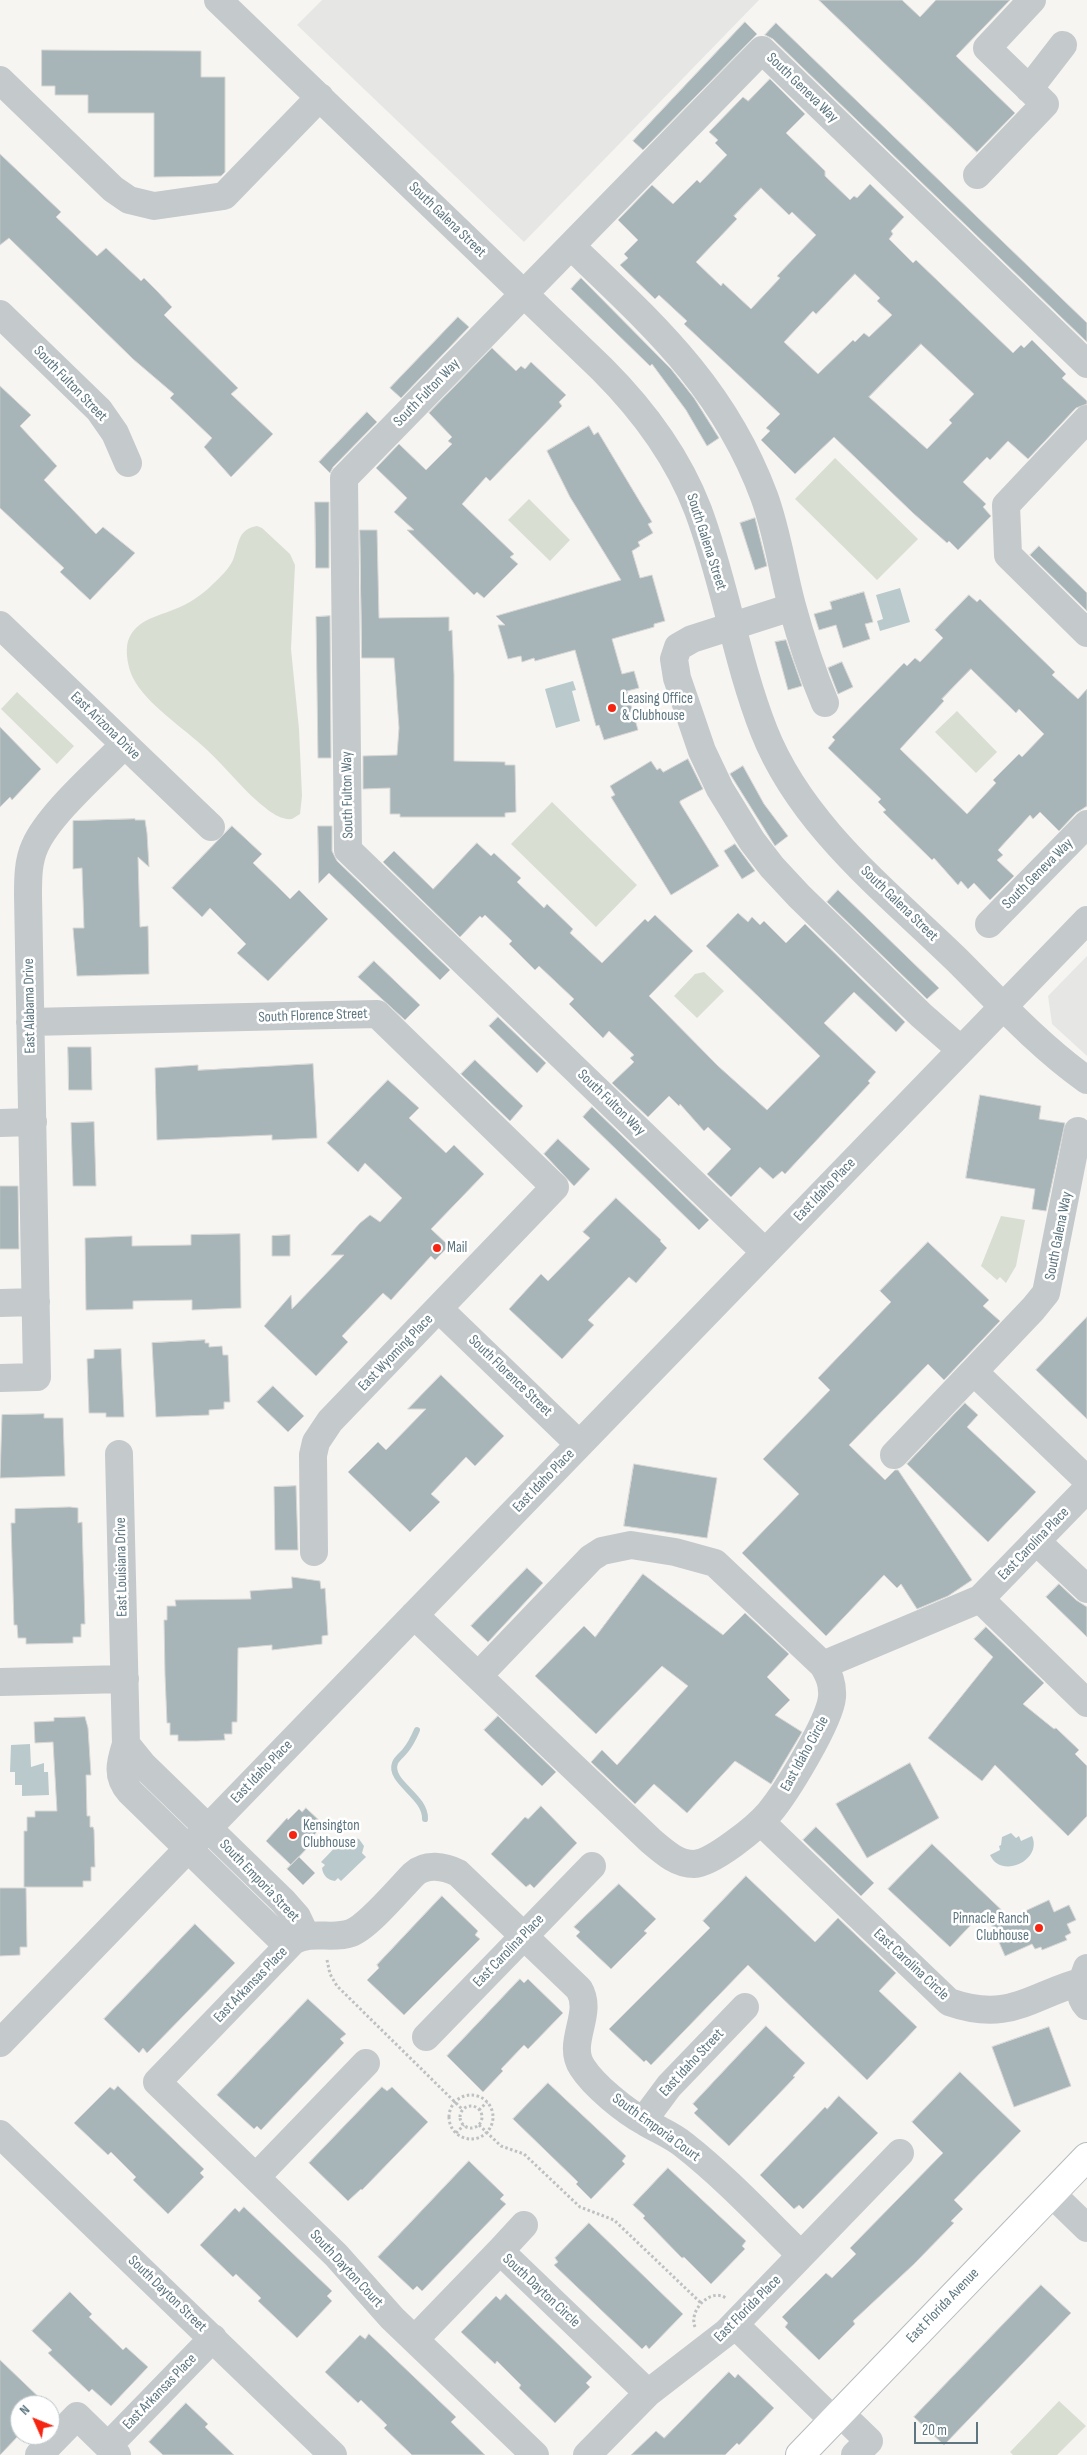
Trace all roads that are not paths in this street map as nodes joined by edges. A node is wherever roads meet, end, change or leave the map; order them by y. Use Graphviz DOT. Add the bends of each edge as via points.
graph roads {
  1 [pos="218,0"];
  2 [pos="1032,0"];
  3 [pos="1063,45"];
  4 [pos="0,80"];
  5 [pos="1030,89"];
  6 [pos="320,97"];
  7 [pos="977,175"];
  8 [pos="571,246"];
  9 [pos="524,294"];
  10 [pos="0,314"];
  11 [pos="1087,364"];
  12 [pos="1087,419"];
  13 [pos="128,463"];
  14 [pos="792,607"];
  15 [pos="0,625"];
  16 [pos="731,626"];
  17 [pos="1087,633"];
  18 [pos="825,703"];
  19 [pos="124,744"];
  20 [pos="1087,824"];
  21 [pos="211,827"];
  22 [pos="1087,920"];
  23 [pos="989,924"];
  24 [pos="1004,1006"];
  25 [pos="30,1022"];
  26 [pos="961,1050"];
  27 [pos="1087,1080"];
  28 [pos="33,1122"];
  29 [pos="0,1123"];
  30 [pos="1078,1132"];
  31 [pos="555,1187"];
  32 [pos="765,1252"];
  33 [pos="36,1302"];
  34 [pos="0,1303"];
  35 [pos="439,1309"];
  36 [pos="974,1372"];
  37 [pos="0,1378"];
  38 [pos="579,1444"];
  39 [pos="119,1454"];
  40 [pos="894,1455"];
  41 [pos="1087,1480"];
  42 [pos="1087,1489"];
  43 [pos="1037,1542"];
  44 [pos="314,1552"];
  45 [pos="1087,1588"];
  46 [pos="980,1599"];
  47 [pos="414,1615"];
  48 [pos="823,1665"];
  49 [pos="478,1676"];
  50 [pos="125,1679"];
  51 [pos="0,1682"];
  52 [pos="1087,1703"];
  53 [pos="126,1744"];
  54 [pos="761,1822"];
  55 [pos="208,1828"];
  56 [pos="188,1849"];
  57 [pos="592,1866"];
  58 [pos="524,1935"];
  59 [pos="307,1939"];
  60 [pos="1086,1983"];
  61 [pos="745,2007"];
  62 [pos="426,2037"];
  63 [pos="0,2043"];
  64 [pos="366,2063"];
  65 [pos="157,2082"];
  66 [pos="643,2121"];
  67 [pos="0,2134"];
  68 [pos="900,2153"];
  69 [pos="1087,2157"];
  70 [pos="256,2177"];
  71 [pos="1052,2194"];
  72 [pos="524,2225"];
  73 [pos="1087,2228"];
  74 [pos="500,2251"];
  75 [pos="801,2255"];
  76 [pos="735,2325"];
  77 [pos="213,2338"];
  78 [pos="415,2340"];
  79 [pos="648,2393"];
  80 [pos="836,2416"];
  81 [pos="112,2451"];
  82 [pos="39,2455"];
  83 [pos="334,2455"];
  84 [pos="535,2455"];
  85 [pos="587,2455"];
  86 [pos="800,2455"];
  87 [pos="855,2455"];
  1 -- 6 [label="street, South Galena Street"];
  2 -- 5 [label="street" via="987,48"];
  3 -- 5 [label="street"];
  4 -- 6 [label="street" via="113,190 129,200 154,206 224,196"];
  5 -- 7 [label="street" via="1045,104"];
  6 -- 9 [label="street, South Galena Street"];
  8 -- 9 [label="street, South Geneva Way"];
  8 -- 11 [label="street, South Geneva Way" via="762,50"];
  8 -- 14 [label="street" via="670,342 717,404 763,494"];
  9 -- 16 [label="street, South Galena Street" via="620,387 663,440 698,511"];
  9 -- 32 [label="street, South Fulton Way" via="344,478 348,850"];
  10 -- 13 [label="street, South Fulton Street" via="99,410 115,433"];
  12 -- 17 [label="street" via="1006,505 1008,556"];
  14 -- 16 [label="street"];
  14 -- 18 [label="street"];
  15 -- 19 [label="street, East Arizona Drive"];
  16 -- 24 [label="street, South Galena Street" via="764,732 782,770 803,802 853,859"];
  16 -- 26 [label="street" via="681,645 674,659 677,678 699,742 720,789 772,867 921,1015"];
  19 -- 21 [label="street, East Arizona Drive"];
  19 -- 25 [label="street, East Alabama Drive" via="55,816 34,846 28,883"];
  20 -- 23 [label="street, South Geneva Way"];
  22 -- 24 [label="street, East Idaho Place"];
  24 -- 26 [label="street, East Idaho Place"];
  24 -- 27 [label="street, South Galena Street"];
  25 -- 28 [label="street, East Alabama Drive"];
  25 -- 31 [label="street, South Florence Street" via="377,1014"];
  26 -- 32 [label="street, East Idaho Place"];
  28 -- 29 [label="street"];
  28 -- 33 [label="street, East Alabama Drive"];
  30 -- 36 [label="street, South Galena Way" via="1046,1293"];
  31 -- 35 [label="street, East Wyoming Place"];
  32 -- 38 [label="street, East Idaho Place"];
  33 -- 34 [label="street"];
  33 -- 37 [label="street, East Alabama Drive" via="37,1377"];
  35 -- 38 [label="street, South Florence Street"];
  35 -- 44 [label="street, East Wyoming Place" via="330,1421 316,1442 312,1464"];
  36 -- 40 [label="street, South Galena Way"];
  36 -- 41 [label="street"];
  38 -- 47 [label="street, East Idaho Place"];
  39 -- 50 [label="street, East Louisiana Drive"];
  42 -- 43 [label="street, East Carolina Place"];
  43 -- 45 [label="street"];
  43 -- 46 [label="street, East Carolina Place"];
  46 -- 48 [label="street"];
  46 -- 52 [label="street"];
  47 -- 49 [label="street, East Idaho Circle"];
  47 -- 55 [label="street, East Idaho Place"];
  48 -- 49 [label="street, East Idaho Circle" via="716,1563 631,1545 609,1549 591,1558"];
  48 -- 54 [label="street, East Idaho Circle" via="832,1685 830,1707 785,1792"];
  49 -- 54 [label="street, East Idaho Circle" via="651,1842 671,1857 682,1862 703,1862"];
  50 -- 51 [label="street"];
  50 -- 53 [label="street, East Louisiana Drive"];
  53 -- 55 [label="street" via="136,1758"];
  53 -- 56 [label="street, East Louisiana Drive" via="120,1768 122,1781"];
  54 -- 60 [label="street, East Carolina Circle" via="948,2002 995,2011"];
  55 -- 56 [label="street, East Idaho Place"];
  55 -- 59 [label="street, South Emporia Street" via="291,1909"];
  56 -- 59 [label="street, South Emporia Street"];
  56 -- 63 [label="street, East Idaho Place"];
  57 -- 58 [label="street, East Carolina Place"];
  58 -- 59 [label="street, South Emporia Court" via="463,1876 446,1868 431,1867 418,1871 353,1933"];
  58 -- 62 [label="street, East Carolina Place"];
  58 -- 66 [label="street, South Emporia Court" via="570,1979 582,1996 583,2015 577,2050 582,2067 614,2099"];
  59 -- 65 [label="street, East Arkansas Place"];
  61 -- 66 [label="street, East Idaho Street" via="664,2092"];
  64 -- 70 [label="street"];
  65 -- 70 [label="street, South Dayton Court"];
  66 -- 75 [label="street, South Emporia Court" via="696,2154"];
  67 -- 77 [label="street, South Dayton Street"];
  68 -- 75 [label="street, East Florida Place"];
  69 -- 71 [label="main road, East Florida Avenue"];
  70 -- 78 [label="street, South Dayton Court" via="343,2262"];
  71 -- 73 [label="street"];
  71 -- 80 [label="main road, East Florida Avenue"];
  72 -- 74 [label="street"];
  74 -- 78 [label="street, South Dayton Circle"];
  74 -- 79 [label="street, South Dayton Circle"];
  75 -- 76 [label="street, East Florida Place"];
  76 -- 79 [label="street, East Florida Place"];
  76 -- 80 [label="street"];
  77 -- 81 [label="street, East Arkansas Place"];
  77 -- 83 [label="street, South Dayton Street"];
  78 -- 84 [label="street, South Dayton Court"];
  79 -- 85 [label="street, East Florida Place"];
  80 -- 86 [label="main road, East Florida Avenue"];
  80 -- 87 [label="street" via="869,2441"];
  81 -- 82 [label="street, East Arkansas Place" via="77,2416"];
}
